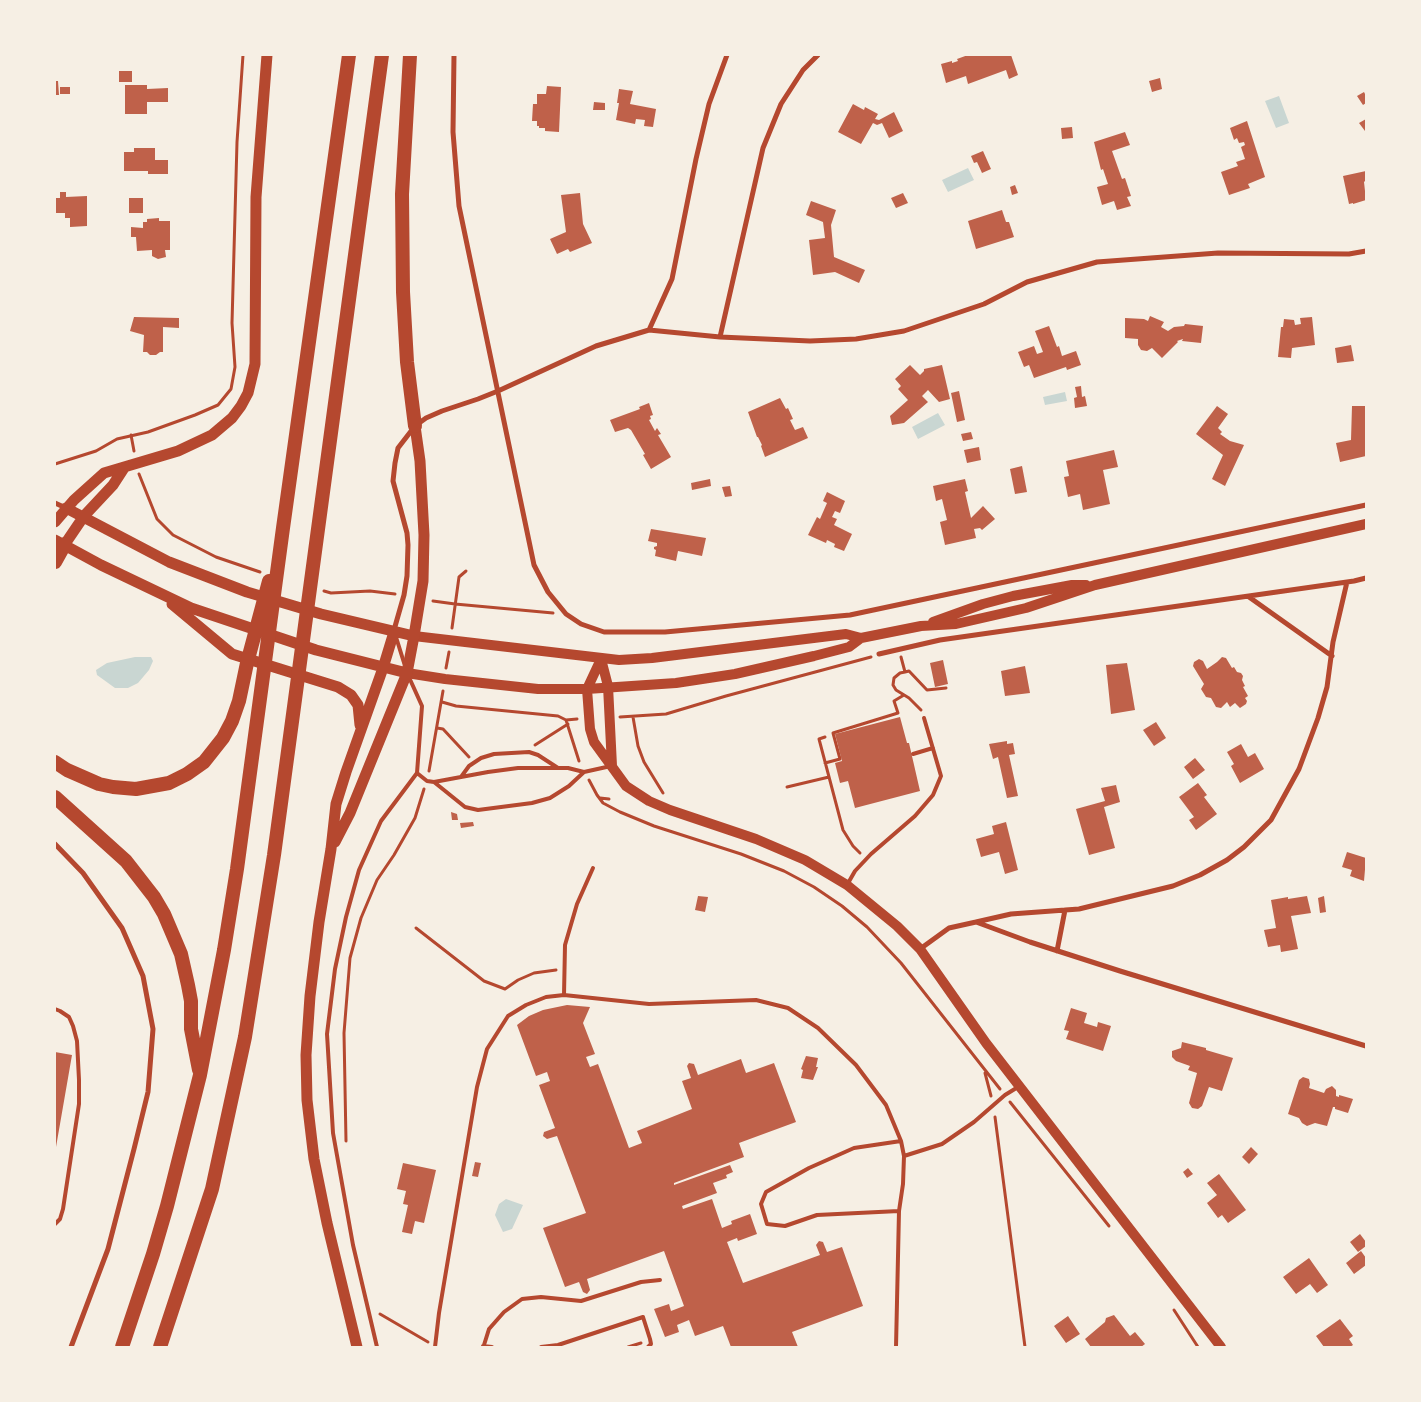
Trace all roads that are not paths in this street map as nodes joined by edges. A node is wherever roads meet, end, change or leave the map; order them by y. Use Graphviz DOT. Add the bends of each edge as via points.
graph roads {
  1 [pos="267,55"];
  2 [pos="349,55"];
  3 [pos="382,55"];
  4 [pos="410,55"];
  5 [pos="454,55"];
  6 [pos="727,55"];
  7 [pos="818,55"];
  8 [pos="1366,251"];
  9 [pos="649,330"];
  10 [pos="720,337"];
  11 [pos="498,391"];
  12 [pos="415,426"];
  13 [pos="124,468"];
  14 [pos="55,503"];
  15 [pos="1366,505"];
  16 [pos="66,508"];
  17 [pos="84,516"];
  18 [pos="55,522"];
  19 [pos="1366,524"];
  20 [pos="60,542"];
  21 [pos="278,550"];
  22 [pos="55,562"];
  23 [pos="1366,578"];
  24 [pos="1347,582"];
  25 [pos="160,593"];
  26 [pos="1248,596"];
  27 [pos="394,632"];
  28 [pos="414,636"];
  29 [pos="860,638"];
  30 [pos="879,654"];
  31 [pos="1332,656"];
  32 [pos="601,659"];
  33 [pos="383,668"];
  34 [pos="408,672"];
  35 [pos="608,686"];
  36 [pos="588,689"];
  37 [pos="924,718"];
  38 [pos="360,729"];
  39 [pos="933,748"];
  40 [pos="913,754"];
  41 [pos="55,762"];
  42 [pos="612,766"];
  43 [pos="558,768"];
  44 [pos="584,772"];
  45 [pos="417,773"];
  46 [pos="461,777"];
  47 [pos="434,782"];
  48 [pos="55,797"];
  49 [pos="55,844"];
  50 [pos="331,849"];
  51 [pos="593,868"];
  52 [pos="848,885"];
  53 [pos="1065,910"];
  54 [pos="976,922"];
  55 [pos="920,949"];
  56 [pos="1057,950"];
  57 [pos="564,995"];
  58 [pos="55,1009"];
  59 [pos="1366,1046"];
  60 [pos="200,1075"];
  61 [pos="1020,1086"];
  62 [pos="901,1141"];
  63 [pos="904,1156"];
  64 [pos="899,1211"];
  65 [pos="55,1224"];
  66 [pos="660,1280"];
  67 [pos="483,1346"];
  68 [pos="71,1347"];
  69 [pos="122,1347"];
  70 [pos="160,1347"];
  71 [pos="357,1347"];
  72 [pos="377,1347"];
  73 [pos="435,1347"];
  74 [pos="492,1347"];
  75 [pos="541,1347"];
  76 [pos="648,1347"];
  77 [pos="896,1347"];
  78 [pos="1221,1347"];
  1 -- 13 [label="main road" via="256,197 254,364 248,393 232,418 212,435 178,451"];
  2 -- 21 [label="highway"];
  3 -- 70 [label="highway" via="274,854 245,1037 212,1189"];
  4 -- 12 [label="highway" via="402,254 407,362"];
  5 -- 11 [label="street" via="453,132 459,206"];
  6 -- 9 [label="street" via="709,104 672,279"];
  7 -- 10 [label="street" via="803,70 781,104 763,148"];
  8 -- 10 [label="street" via="1349,254 1218,253 1097,262 1027,282 984,304 904,331 847,340"];
  9 -- 10 [label="street"];
  9 -- 11 [label="street" via="596,346"];
  11 -- 12 [label="street" via="442,411"];
  11 -- 15 [label="street" via="534,565 548,592 566,614 581,624 604,632 665,632 850,615"];
  12 -- 27 [label="street" via="398,448 393,482 407,533 407,576"];
  12 -- 28 [label="main road" via="424,535 421,599"];
  13 -- 16 [label="main road" via="104,473"];
  13 -- 17 [label="main road"];
  14 -- 16 [label="street"];
  16 -- 17 [label="main road"];
  16 -- 18 [label="main road"];
  17 -- 20 [label="main road"];
  17 -- 27 [label="main road" via="169,562 246,592"];
  19 -- 29 [label="main road" via="1095,585 1017,610 956,624 921,626"];
  20 -- 22 [label="highway"];
  20 -- 25 [label="main road"];
  21 -- 41 [label="highway" via="239,701 223,738 204,762 178,779 160,786 136,789 85,779"];
  21 -- 60 [label="highway" via="234,887"];
  23 -- 24 [label="street"];
  24 -- 26 [label="street"];
  24 -- 31 [label="street" via="1332,642"];
  25 -- 33 [label="main road" via="236,624"];
  25 -- 38 [label="main road" via="232,654 338,687 351,695 358,706"];
  26 -- 30 [label="street" via="940,640"];
  26 -- 31 [label="street"];
  27 -- 28 [label="main road"];
  27 -- 33 [label="main road"];
  27 -- 34 [label="lane"];
  28 -- 32 [label="main road"];
  28 -- 34 [label="main road"];
  29 -- 32 [label="main road" via="846,634 652,658"];
  29 -- 35 [label="main road" via="849,647 735,674 676,683"];
  31 -- 53 [label="street" via="1318,718 1299,769 1271,820 1244,847 1200,876 1173,886"];
  32 -- 35 [label="main road"];
  32 -- 36 [label="main road"];
  33 -- 34 [label="main road"];
  33 -- 38 [label="main road"];
  34 -- 36 [label="main road" via="538,689"];
  34 -- 45 [label="lane" via="422,706"];
  34 -- 50 [label="main road" via="350,814"];
  35 -- 36 [label="main road"];
  35 -- 42 [label="main road"];
  36 -- 42 [label="main road" via="594,742"];
  37 -- 39 [label="lane"];
  38 -- 50 [label="main road" via="336,804"];
  39 -- 40 [label="lane"];
  39 -- 52 [label="lane" via="941,776 933,795 915,816 866,858"];
  42 -- 44 [label="lane"];
  42 -- 52 [label="main road" via="626,786 650,801 756,839 805,860"];
  43 -- 44 [label="lane"];
  43 -- 46 [label="lane" via="518,768"];
  43 -- 46 [label="lane" via="529,752 494,754 473,763"];
  44 -- 47 [label="lane" via="550,798 478,810 465,808"];
  45 -- 47 [label="lane"];
  45 -- 72 [label="lane" via="381,821 359,870 335,969 327,1034 334,1143"];
  46 -- 47 [label="lane"];
  48 -- 60 [label="highway" via="126,861 164,914 181,954 188,984 191,1030"];
  49 -- 68 [label="street" via="83,873 122,928 143,976 153,1029 148,1092 134,1149 108,1249"];
  50 -- 71 [label="main road" via="310,996 307,1100 318,1181"];
  51 -- 57 [label="lane" via="576,904 565,945"];
  52 -- 55 [label="main road"];
  53 -- 54 [label="street" via="1011,914"];
  53 -- 56 [label="street"];
  54 -- 55 [label="street" via="949,928"];
  54 -- 56 [label="street"];
  55 -- 61 [label="main road"];
  56 -- 59 [label="street"];
  57 -- 62 [label="lane" via="649,1004 756,1000 788,1008 818,1028 856,1065 886,1104"];
  57 -- 73 [label="lane" via="546,997 508,1016 487,1049 477,1087"];
  58 -- 65 [label="lane" via="69,1017 77,1041 79,1104 63,1209"];
  60 -- 69 [label="highway" via="167,1206"];
  61 -- 63 [label="lane" via="942,1144"];
  61 -- 78 [label="main road"];
  62 -- 63 [label="lane"];
  62 -- 64 [label="lane" via="854,1148 809,1168 766,1192 761,1204 768,1224 785,1226 817,1215"];
  63 -- 64 [label="lane" via="904,1184"];
  64 -- 77 [label="lane"];
  66 -- 67 [label="lane" via="641,1282 581,1301 541,1297 522,1299 489,1329"];
  67 -- 74 [label="lane"];
  75 -- 76 [label="lane" via="558,1345 643,1317 651,1344"];
}
